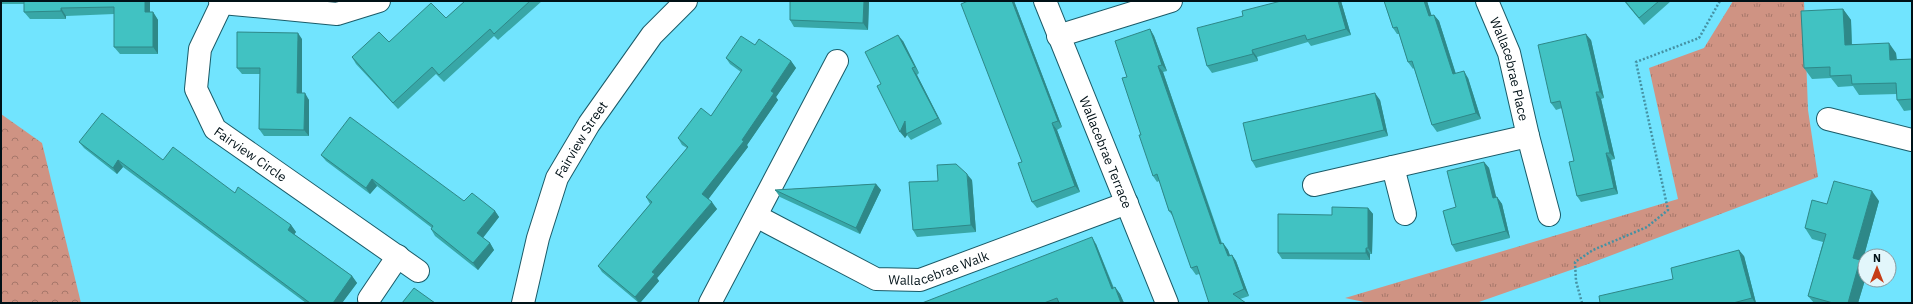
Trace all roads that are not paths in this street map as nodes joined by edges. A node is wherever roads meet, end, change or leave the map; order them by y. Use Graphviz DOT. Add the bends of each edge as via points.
graph roads {
  1 [pos="686,1"];
  2 [pos="1045,1"];
  3 [pos="1171,1"];
  4 [pos="1489,1"];
  5 [pos="221,2"];
  6 [pos="375,2"];
  7 [pos="1058,36"];
  8 [pos="837,61"];
  9 [pos="1828,119"];
  10 [pos="1528,136"];
  11 [pos="1912,140"];
  12 [pos="1393,167"];
  13 [pos="1314,186"];
  14 [pos="1127,203"];
  15 [pos="1405,214"];
  16 [pos="1549,215"];
  17 [pos="756,216"];
  18 [pos="398,256"];
  19 [pos="418,271"];
  20 [pos="369,299"];
  21 [pos="712,302"];
  22 [pos="523,303"];
  23 [pos="1167,303"];
  1 -- 22 [label="street, Fairview Street" via="652,34 589,124 558,178 538,238"];
  2 -- 7 [label="street, Wallacebrae Terrace"];
  3 -- 7 [label="street"];
  4 -- 10 [label="street, Wallacebrae Place" via="1510,53"];
  5 -- 6 [label="street, Fairview Circle" via="337,14"];
  5 -- 18 [label="street, Fairview Circle" via="200,49 196,89 215,129"];
  7 -- 14 [label="street, Wallacebrae Terrace"];
  8 -- 17 [label="street"];
  9 -- 11 [label="street"];
  10 -- 12 [label="street, Wallacebrae Place"];
  10 -- 16 [label="street, Wallacebrae Place"];
  12 -- 13 [label="street, Wallacebrae Place"];
  12 -- 15 [label="street"];
  14 -- 17 [label="street, Wallacebrae Walk" via="920,280 876,279"];
  14 -- 23 [label="street, Wallacebrae Terrace"];
  17 -- 21 [label="street"];
  18 -- 19 [label="street, Fairview Circle"];
  18 -- 20 [label="street"];
}
